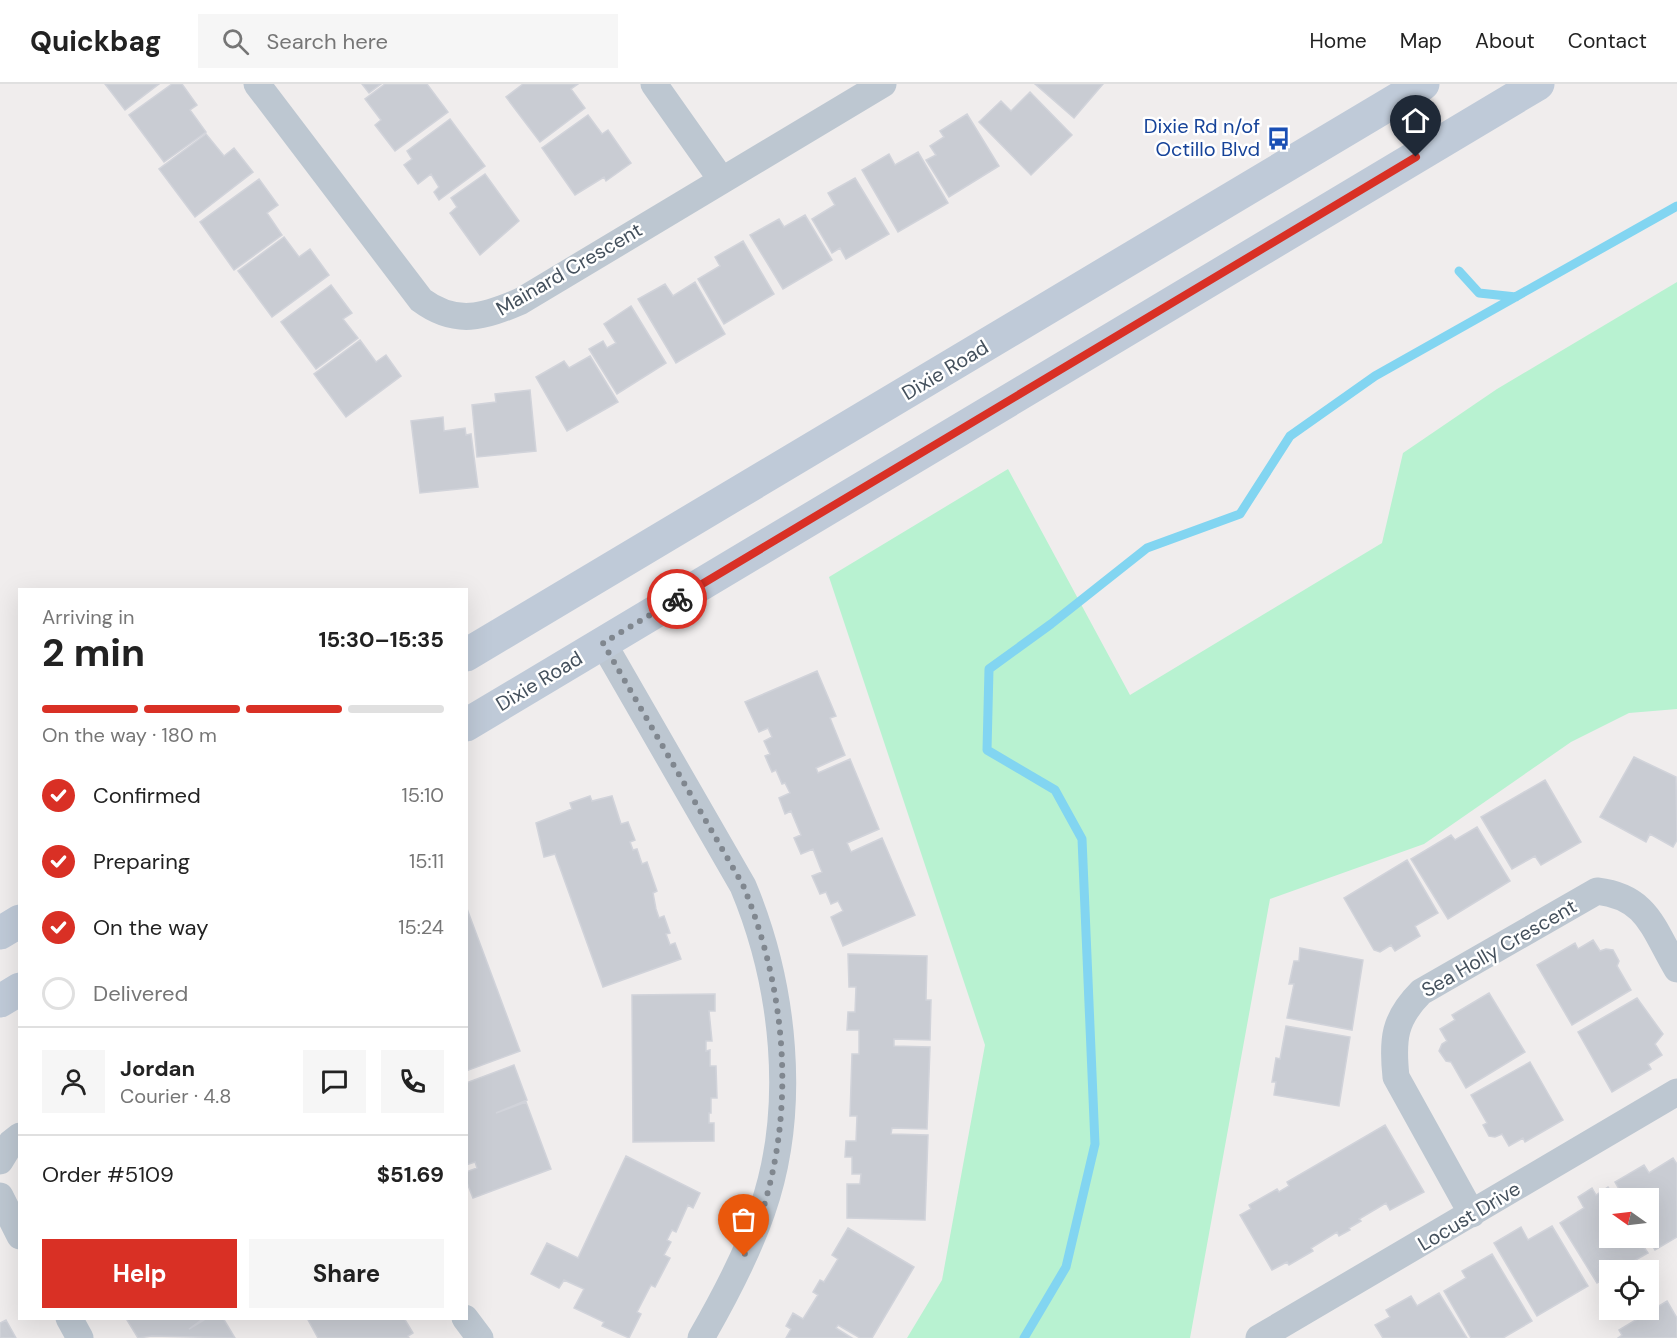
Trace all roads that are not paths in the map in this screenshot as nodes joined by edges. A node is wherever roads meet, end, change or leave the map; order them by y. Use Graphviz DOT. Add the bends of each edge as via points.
graph roads {
  1 [pos="256,84"];
  2 [pos="654,84"];
  3 [pos="883,84"];
  4 [pos="1423,84"];
  5 [pos="1538,84"];
  6 [pos="722,179"];
  7 [pos="603,643"];
  8 [pos="468,654"];
  9 [pos="468,723"];
  10 [pos="18,922"];
  11 [pos="0,933"];
  12 [pos="1677,969"];
  13 [pos="18,990"];
  14 [pos="0,1001"];
  15 [pos="1677,1092"];
  16 [pos="18,1138"];
  17 [pos="0,1161"];
  18 [pos="0,1196"];
  19 [pos="1472,1214"];
  20 [pos="18,1232"];
  21 [pos="70,1320"];
  22 [pos="466,1320"];
  23 [pos="80,1338"];
  24 [pos="480,1338"];
  25 [pos="701,1338"];
  26 [pos="1259,1338"];
  1 -- 6 [label="street, Mainard Crescent" via="421,300 438,313 458,317 489,315 521,301"];
  2 -- 6 [label="street"];
  3 -- 6 [label="street, Mainard Crescent"];
  4 -- 8 [label="main road, Dixie Road"];
  5 -- 7 [label="main road, Dixie Road"];
  7 -- 9 [label="main road, Dixie Road"];
  7 -- 25 [label="street" via="743,885 771,965 781,1028 780,1119 763,1210"];
  10 -- 11 [label="main road"];
  12 -- 19 [label="street, Sea Holly Crescent" via="1640,907 1628,897 1597,891 1421,992 1404,1009 1396,1028 1396,1077"];
  13 -- 14 [label="main road"];
  15 -- 19 [label="street, Locust Drive"];
  16 -- 17 [label="street"];
  18 -- 20 [label="street"];
  19 -- 26 [label="street, Locust Drive"];
  21 -- 23 [label="street"];
  22 -- 24 [label="street"];
}
